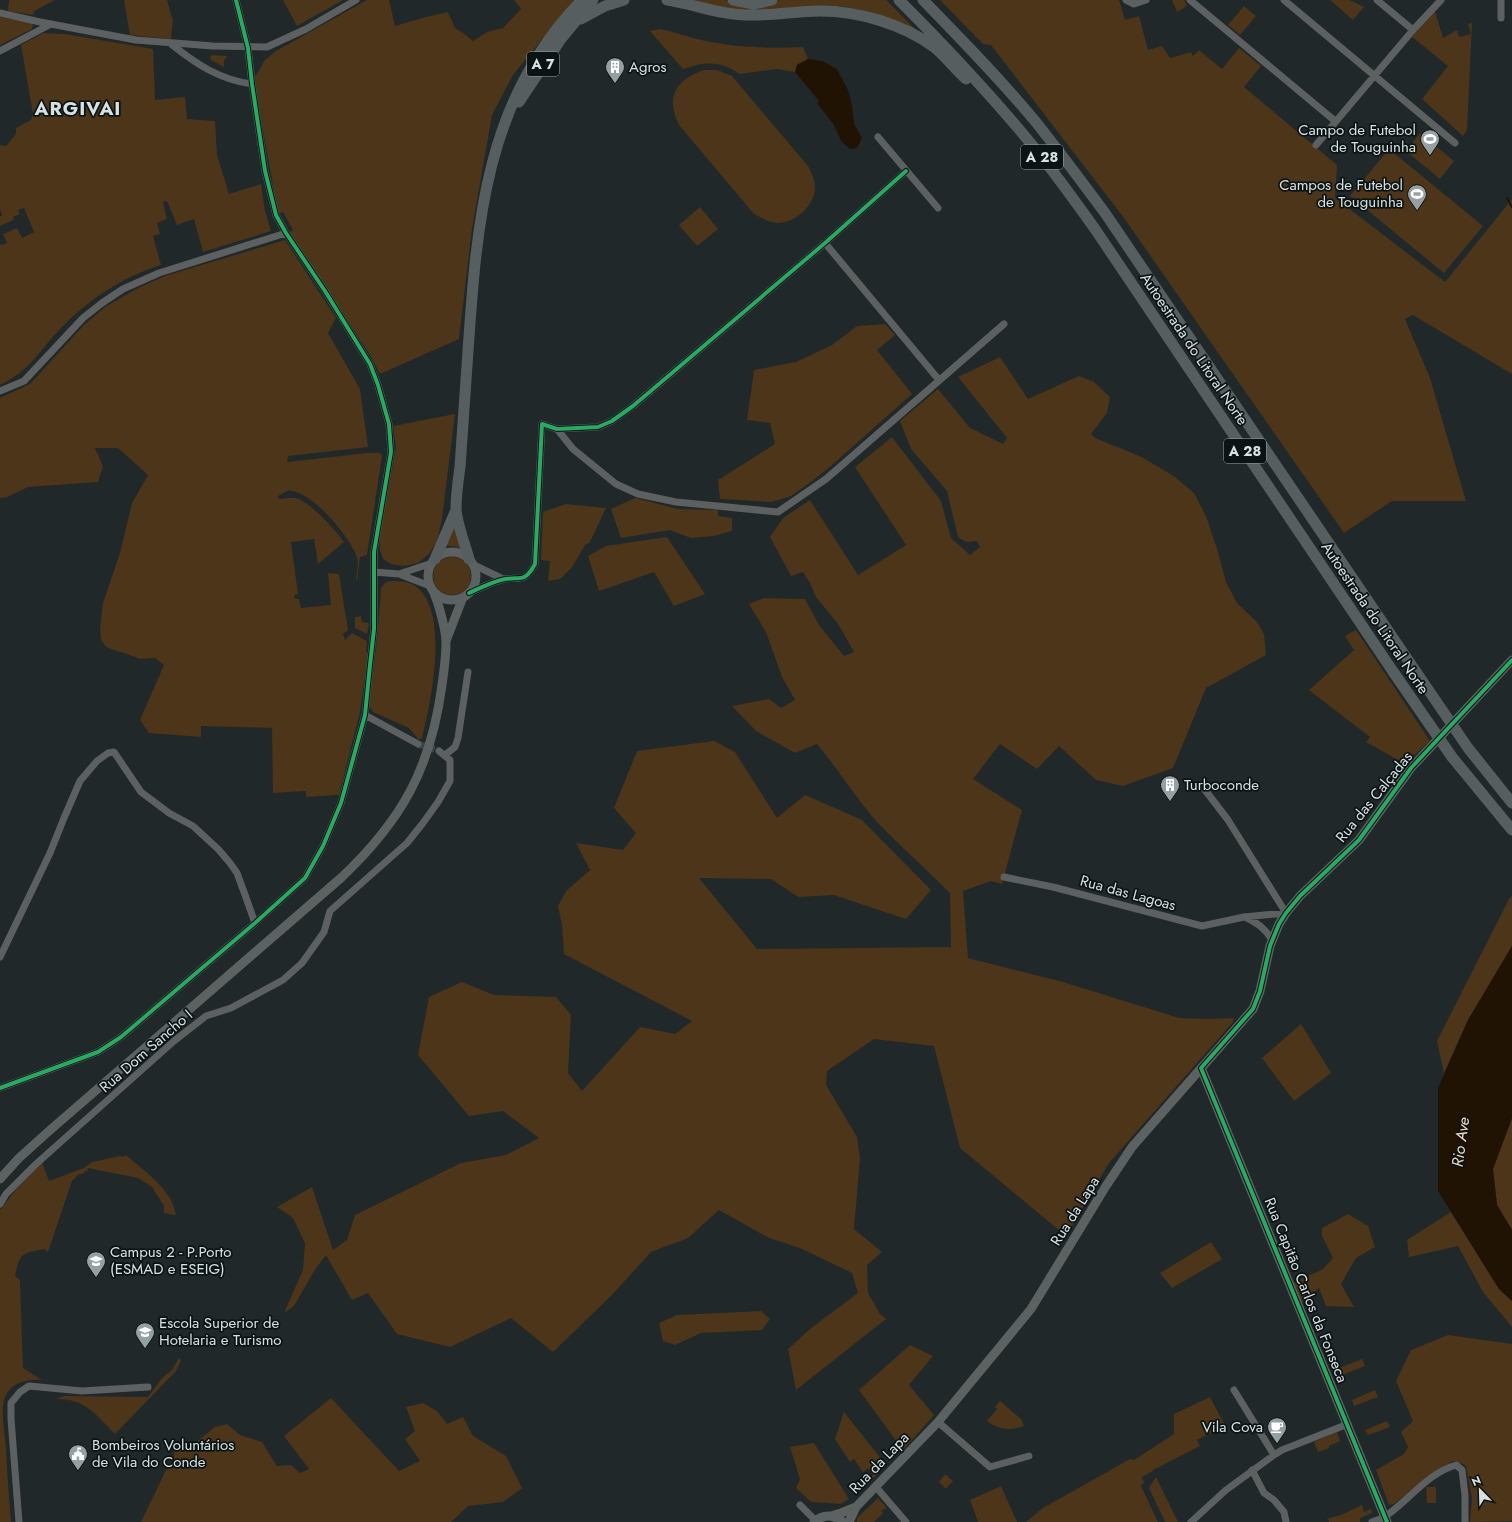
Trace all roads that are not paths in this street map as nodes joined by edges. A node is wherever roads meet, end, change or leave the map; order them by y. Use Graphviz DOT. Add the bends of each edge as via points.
graph roads {
  1 [pos="236,0"];
  2 [pos="356,0"];
  3 [pos="582,0"];
  4 [pos="593,0"];
  5 [pos="624,0"];
  6 [pos="667,0"];
  7 [pos="733,0"];
  8 [pos="772,0"];
  9 [pos="899,0"];
  10 [pos="923,0"];
  11 [pos="930,0"];
  12 [pos="1126,0"];
  13 [pos="1146,0"];
  14 [pos="1190,0"];
  15 [pos="1284,0"];
  16 [pos="1377,0"];
  17 [pos="1441,0"];
  18 [pos="1501,0"];
  19 [pos="0,13"];
  20 [pos="1501,18"];
  21 [pos="51,24"];
  22 [pos="570,27"];
  23 [pos="953,30"];
  24 [pos="1413,30"];
  25 [pos="171,44"];
  26 [pos="248,48"];
  27 [pos="0,51"];
  28 [pos="1375,76"];
  29 [pos="252,84"];
  30 [pos="984,89"];
  31 [pos="1336,121"];
  32 [pos="502,134"];
  33 [pos="878,136"];
  34 [pos="1455,143"];
  35 [pos="1316,145"];
  36 [pos="906,171"];
  37 [pos="938,208"];
  38 [pos="286,233"];
  39 [pos="825,243"];
  40 [pos="1004,324"];
  41 [pos="939,380"];
  42 [pos="0,391"];
  43 [pos="556,429"];
  44 [pos="456,510"];
  45 [pos="433,561"];
  46 [pos="471,562"];
  47 [pos="374,572"];
  48 [pos="399,574"];
  49 [pos="503,579"];
  50 [pos="432,590"];
  51 [pos="466,595"];
  52 [pos="446,641"];
  53 [pos="1512,660"];
  54 [pos="468,672"];
  55 [pos="365,714"];
  56 [pos="418,744"];
  57 [pos="1202,786"];
  58 [pos="1512,803"];
  59 [pos="1512,830"];
  60 [pos="1004,877"];
  61 [pos="1286,913"];
  62 [pos="1244,917"];
  63 [pos="255,923"];
  64 [pos="1272,940"];
  65 [pos="0,957"];
  66 [pos="1201,1068"];
  67 [pos="0,1088"];
  68 [pos="0,1179"];
  69 [pos="0,1204"];
  70 [pos="148,1387"];
  71 [pos="1234,1390"];
  72 [pos="938,1422"];
  73 [pos="1348,1424"];
  74 [pos="1274,1455"];
  75 [pos="1029,1456"];
  76 [pos="1252,1470"];
  77 [pos="876,1487"];
  78 [pos="800,1505"];
  79 [pos="856,1507"];
  80 [pos="831,1516"];
  81 [pos="1386,1519"];
  82 [pos="815,1521"];
  83 [pos="19,1522"];
  84 [pos="842,1522"];
  85 [pos="849,1522"];
  86 [pos="906,1522"];
  87 [pos="1191,1522"];
  88 [pos="1286,1522"];
  89 [pos="1372,1522"];
  90 [pos="1465,1522"];
  1 -- 26 [label="street"];
  2 -- 26 [label="street" via="306,29 266,47"];
  3 -- 32 [label="highway, A 7" via="553,33 531,66 515,96"];
  4 -- 22 [label="highway, A 7"];
  5 -- 22 [label="highway" via="600,9"];
  6 -- 30 [label="highway" via="726,14 820,11 866,16 906,31 934,47 977,90"];
  7 -- 8 [label="highway" via="754,4"];
  9 -- 30 [label="highway, Autoestrada do Litoral Norte / A 28"];
  10 -- 23 [label="highway, Autoestrada do Litoral Norte / A 28"];
  11 -- 23 [label="highway"];
  12 -- 13 [label="street" via="1134,4"];
  14 -- 31 [label="street"];
  15 -- 28 [label="street"];
  16 -- 24 [label="street"];
  17 -- 24 [label="street"];
  18 -- 20 [label="street"];
  19 -- 21 [label="street"];
  21 -- 25 [label="street"];
  21 -- 27 [label="street"];
  22 -- 32 [label="highway, A 7" via="530,84"];
  23 -- 58 [label="highway, Autoestrada do Litoral Norte / A 28, bridge" via="1034,120 1105,213 1468,748"];
  24 -- 28 [label="street"];
  25 -- 26 [label="street"];
  25 -- 29 [label="street" via="190,59 218,75 236,82"];
  26 -- 29 [label="street"];
  28 -- 31 [label="street"];
  28 -- 34 [label="street"];
  29 -- 38 [label="street" via="265,171 276,215"];
  30 -- 59 [label="highway, Autoestrada do Litoral Norte / A 28, bridge" via="1034,147 1095,229 1452,757"];
  31 -- 35 [label="street"];
  32 -- 44 [label="highway" via="487,184 478,232"];
  33 -- 36 [label="street"];
  36 -- 37 [label="street"];
  36 -- 39 [label="street"];
  38 -- 42 [label="street" via="159,273 123,290 82,318 24,380"];
  38 -- 47 [label="street" via="370,364 378,385 388,424 391,452 374,552"];
  39 -- 41 [label="street"];
  39 -- 43 [label="street" via="633,406 598,427"];
  40 -- 41 [label="street"];
  41 -- 43 [label="street" via="826,479 778,512 676,502 638,494 616,484 573,449"];
  43 -- 49 [label="street" via="542,424 535,564 530,573 521,579"];
  44 -- 45 [label="highway"];
  44 -- 46 [label="highway"];
  45 -- 46 [label="main road" via="443,553 456,552 463,554"];
  45 -- 48 [label="street"];
  45 -- 50 [label="main road" via="428,573"];
  46 -- 49 [label="street"];
  46 -- 51 [label="main road" via="476,572 476,580"];
  47 -- 48 [label="street"];
  47 -- 55 [label="street" via="374,629"];
  48 -- 50 [label="street"];
  49 -- 51 [label="street"];
  50 -- 51 [label="main road" via="448,600 456,600"];
  50 -- 52 [label="main road" via="438,602"];
  51 -- 52 [label="main road"];
  52 -- 68 [label="main road" via="440,704 426,758 401,808 383,833 342,877 49,1131"];
  53 -- 61 [label="main road, Rua das Calçadas" via="1411,768 1359,840 1300,896"];
  54 -- 69 [label="street, Rua Dom Sancho I" via="458,738 455,747 442,753 450,760 450,780 438,802 406,843 330,911 324,932 302,963 283,980 231,1008 206,1016 174,1041 36,1164 6,1194"];
  55 -- 56 [label="street"];
  55 -- 63 [label="street" via="341,803 315,862 305,878"];
  57 -- 61 [label="street" via="1228,820"];
  60 -- 62 [label="street, Rua das Lagoas" via="1053,887 1202,926"];
  61 -- 62 [label="street, Rua das Lagoas"];
  61 -- 64 [label="main road, Rua da Lapa"];
  62 -- 64 [label="street" via="1266,930"];
  63 -- 65 [label="street" via="236,873 218,849 193,826 169,813 141,792 114,752 97,761 80,781 50,853"];
  63 -- 67 [label="street" via="116,1041 98,1052"];
  64 -- 66 [label="main road, Rua da Lapa" via="1260,992 1253,1009"];
  66 -- 72 [label="main road, Rua da Lapa" via="1132,1147 1031,1309"];
  66 -- 73 [label="main road, Rua Capitão Carlos da Fonseca"];
  70 -- 83 [label="street" via="82,1391 29,1386 20,1392 11,1403"];
  71 -- 74 [label="street"];
  72 -- 75 [label="street" via="990,1467"];
  72 -- 77 [label="main road, Rua da Lapa"];
  73 -- 74 [label="street"];
  73 -- 81 [label="main road, Rua Capitão Carlos da Fonseca"];
  74 -- 76 [label="street"];
  76 -- 87 [label="street"];
  76 -- 88 [label="street" via="1264,1493 1284,1512"];
  77 -- 79 [label="main road, Rua da Lapa"];
  77 -- 86 [label="street"];
  78 -- 82 [label="street"];
  79 -- 80 [label="main road, Rua da Lapa"];
  79 -- 85 [label="main road, Rua da Lapa"];
  80 -- 82 [label="main road, Rua da Lapa" via="820,1517"];
  80 -- 84 [label="main road"];
  81 -- 89 [label="street"];
  81 -- 90 [label="street" via="1432,1478 1447,1468 1456,1466 1462,1470"];
}
